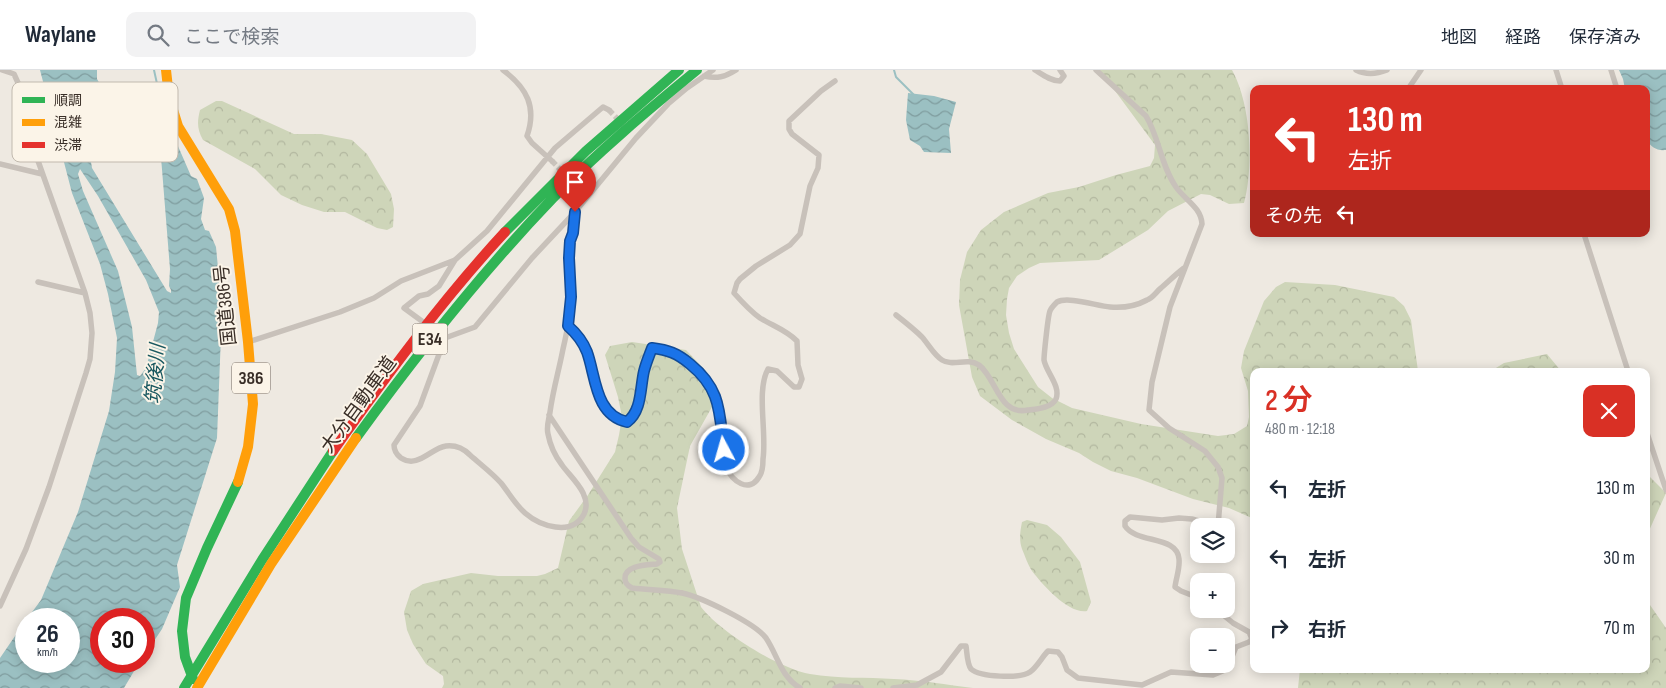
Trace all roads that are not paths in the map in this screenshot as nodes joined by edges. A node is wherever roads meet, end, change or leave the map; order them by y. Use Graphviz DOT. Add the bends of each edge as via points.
graph roads {
  1 [pos="2,70"];
  2 [pos="502,70"];
  3 [pos="679,70"];
  4 [pos="712,70"];
  5 [pos="736,70"];
  6 [pos="1035,70"];
  7 [pos="1060,70"];
  8 [pos="1096,70"];
  9 [pos="1356,70"];
  10 [pos="1387,70"];
  11 [pos="1421,70"];
  12 [pos="1556,70"];
  13 [pos="1611,70"];
  14 [pos="701,73"];
  15 [pos="835,81"];
  16 [pos="18,82"];
  17 [pos="1411,85"];
  18 [pos="1561,85"];
  19 [pos="1616,85"];
  20 [pos="609,110"];
  21 [pos="178,126"];
  22 [pos="630,132"];
  23 [pos="636,138"];
  24 [pos="550,159"];
  25 [pos="39,162"];
  26 [pos="0,164"];
  27 [pos="42,174"];
  28 [pos="582,192"];
  29 [pos="575,212"];
  30 [pos="1585,237"];
  31 [pos="455,260"];
  32 [pos="1186,266"];
  33 [pos="38,282"];
  34 [pos="85,294"];
  35 [pos="896,315"];
  36 [pos="568,326"];
  37 [pos="444,338"];
  38 [pos="248,342"];
  39 [pos="1627,368"];
  40 [pos="549,416"];
  41 [pos="1650,442"];
  42 [pos="1666,490"];
  43 [pos="1217,518"];
  44 [pos="1190,519"];
  45 [pos="1190,594"];
  46 [pos="0,606"];
  47 [pos="1227,618"];
  48 [pos="1250,636"];
  49 [pos="1250,641"];
  50 [pos="184,688"];
  51 [pos="197,688"];
  52 [pos="800,688"];
  53 [pos="835,688"];
  54 [pos="861,688"];
  55 [pos="894,688"];
  1 -- 16 [label="street" via="14,74"];
  2 -- 24 [label="street" via="527,95 532,114 527,136"];
  3 -- 50 [label="highway, 大分自動車道 / E34" via="555,180 440,308 298,502"];
  4 -- 14 [label="street"];
  5 -- 14 [label="street" via="715,78"];
  6 -- 7 [label="street" via="1060,81 1064,76"];
  8 -- 32 [label="street" via="1146,116 1176,186 1198,210 1202,224"];
  9 -- 10 [label="street" via="1373,73"];
  11 -- 17 [label="street"];
  12 -- 18 [label="street"];
  13 -- 19 [label="street"];
  14 -- 23 [label="street"];
  14 -- 51 [label="highway, 大分自動車道 / E34" via="646,111 601,150 473,285 410,364 339,462 277,554"];
  15 -- 36 [label="street" via="789,121 792,134 819,155 800,234 790,245 740,279 734,293 748,309 790,334 797,342 802,379 799,387 794,386 777,371 768,369 763,377 764,450 761,474 756,482 744,485 731,475 726,466 715,395 708,381 683,358 667,350 652,348 647,357 636,412 627,422 618,420 601,401 587,352"];
  20 -- 24 [label="street" via="604,107 592,115 555,148"];
  21 -- 38 [label="highway, 国道386号 / 386" via="229,209 235,231"];
  22 -- 23 [label="street"];
  23 -- 29 [label="street"];
  24 -- 31 [label="street" via="487,231"];
  25 -- 27 [label="street"];
  26 -- 27 [label="street"];
  27 -- 34 [label="street"];
  28 -- 29 [label="street"];
  29 -- 36 [label="street" via="570,241"];
  29 -- 37 [label="street" via="475,327"];
  30 -- 39 [label="street"];
  31 -- 37 [label="street" via="439,286 404,308"];
  31 -- 38 [label="street" via="400,281 374,298 340,312"];
  32 -- 35 [label="street" via="1146,301 1123,307 1074,301 1057,303 1049,311 1044,358 1057,390 1056,399 1045,407 1022,412 1008,406 979,365 962,361 944,362"];
  32 -- 43 [label="street" via="1170,307 1152,382 1149,410 1205,452 1218,467 1222,478"];
  33 -- 34 [label="street"];
  34 -- 46 [label="street" via="92,333 86,373 49,487"];
  36 -- 40 [label="street"];
  37 -- 40 [label="street" via="420,406 394,445 399,457 413,461 443,446 458,447 468,452 500,482 525,512 546,524 568,527 583,516 585,498 551,447 547,432"];
  38 -- 51 [label="highway, 国道386号 / 386" via="254,404 248,447 236,488 186,598 182,631 185,657"];
  40 -- 52 [label="street" via="631,538 660,562 633,567 624,579 627,586 695,597 751,626 764,636 781,669"];
  41 -- 42 [label="street"];
  44 -- 45 [label="street" via="1130,517 1125,526 1141,537 1165,542 1176,550 1179,558 1176,587"];
  47 -- 48 [label="street"];
  49 -- 55 [label="street" via="1236,647 1225,670 1213,675 1171,672 1142,685 1078,678 1067,670 1058,652 1048,651 1030,672 1022,675 983,674 972,670 966,646 961,646 941,672 917,684"];
  53 -- 54 [label="street"];
}
